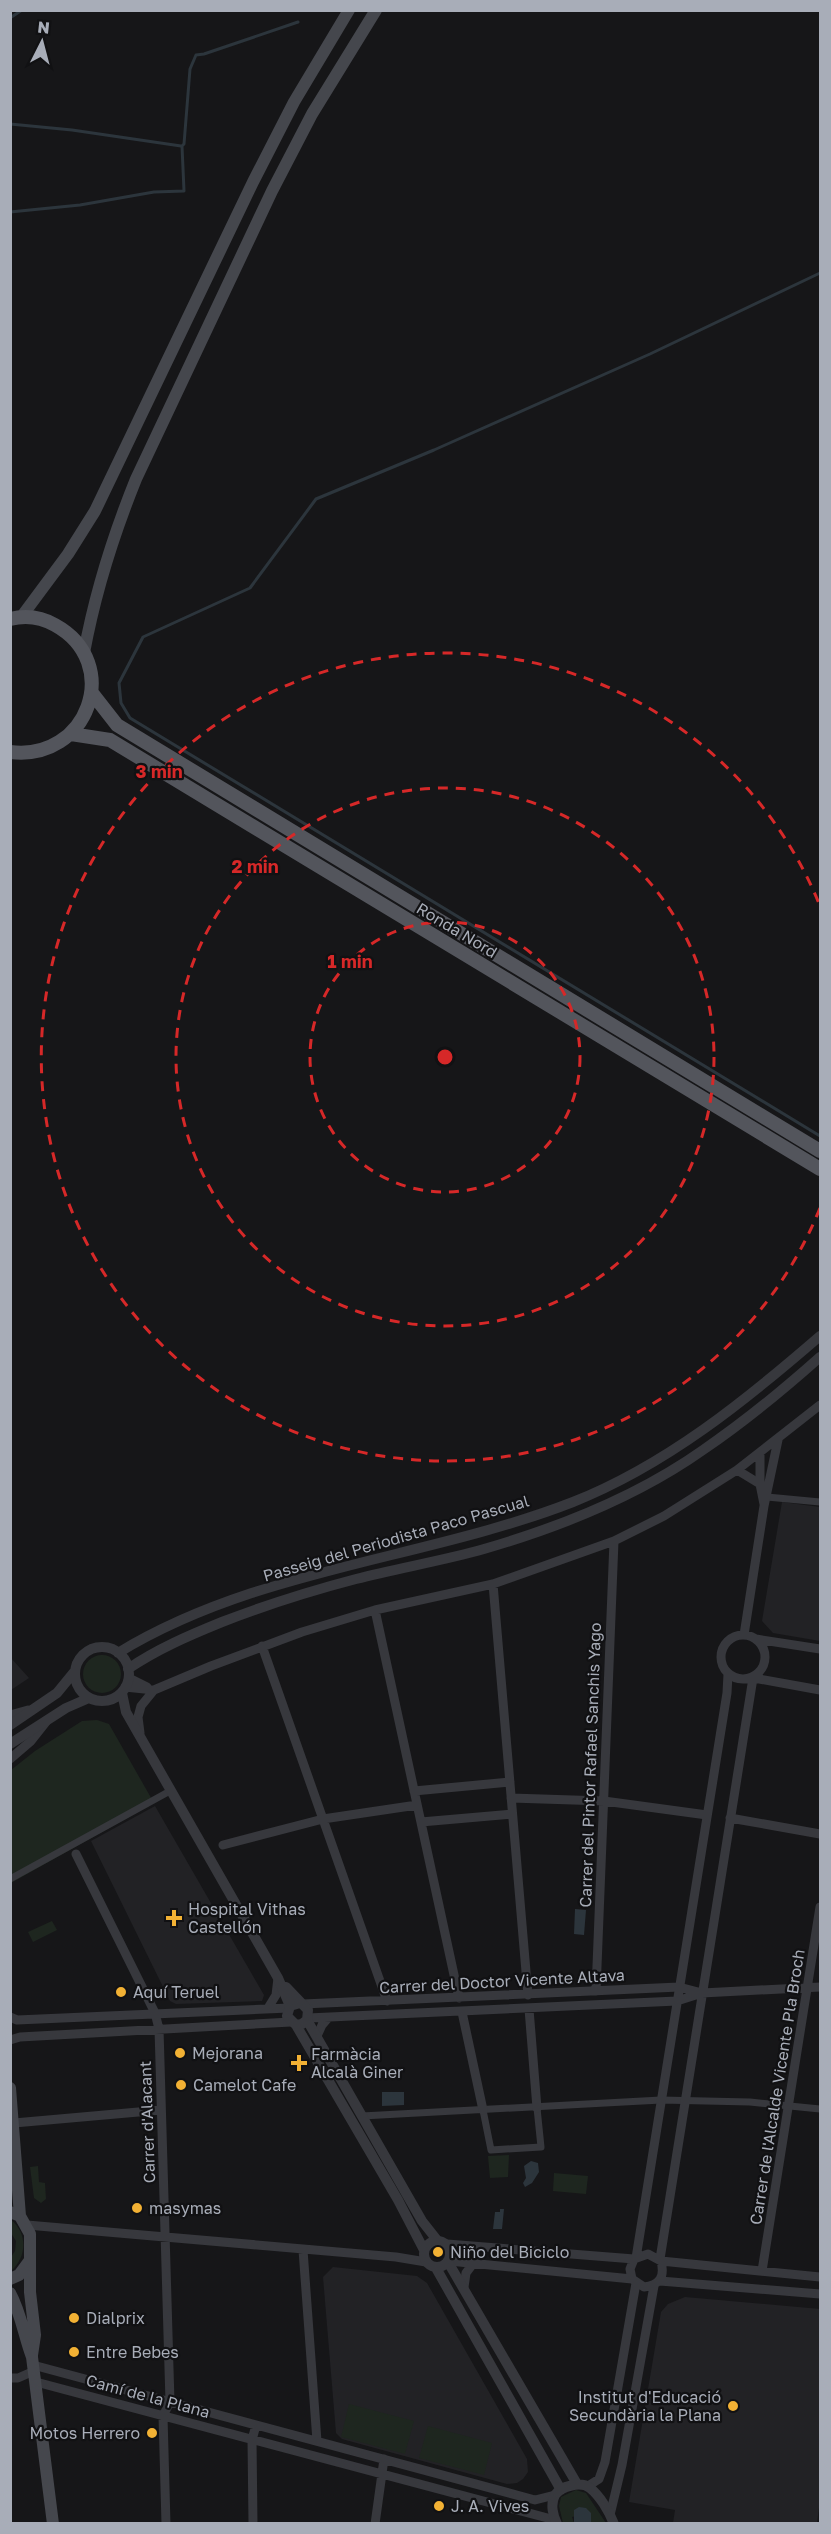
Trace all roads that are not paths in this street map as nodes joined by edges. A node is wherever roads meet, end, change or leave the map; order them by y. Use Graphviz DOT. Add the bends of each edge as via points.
graph roads {
  1 [pos="349,10"];
  2 [pos="376,10"];
  3 [pos="16,617"];
  4 [pos="84,653"];
  5 [pos="92,693"];
  6 [pos="71,734"];
  7 [pos="11,753"];
  8 [pos="820,1151"];
  9 [pos="820,1169"];
  10 [pos="820,1336"];
  11 [pos="820,1357"];
  12 [pos="820,1405"];
  13 [pos="778,1440"];
  14 [pos="760,1453"];
  15 [pos="736,1470"];
  16 [pos="772,1470"];
  17 [pos="760,1484"];
  18 [pos="766,1501"];
  19 [pos="820,1502"];
  20 [pos="614,1540"];
  21 [pos="493,1584"];
  22 [pos="375,1610"];
  23 [pos="744,1635"];
  24 [pos="756,1639"];
  25 [pos="262,1646"];
  26 [pos="820,1649"];
  27 [pos="118,1653"];
  28 [pos="75,1671"];
  29 [pos="728,1674"];
  30 [pos="754,1678"];
  31 [pos="126,1682"];
  32 [pos="154,1690"];
  33 [pos="820,1690"];
  34 [pos="89,1698"];
  35 [pos="105,1701"];
  36 [pos="37,1708"];
  37 [pos="126,1712"];
  38 [pos="10,1715"];
  39 [pos="50,1718"];
  40 [pos="10,1725"];
  41 [pos="140,1738"];
  42 [pos="10,1744"];
  43 [pos="10,1759"];
  44 [pos="510,1782"];
  45 [pos="170,1791"];
  46 [pos="414,1791"];
  47 [pos="511,1798"];
  48 [pos="604,1802"];
  49 [pos="417,1805"];
  50 [pos="512,1814"];
  51 [pos="707,1815"];
  52 [pos="730,1818"];
  53 [pos="323,1819"];
  54 [pos="421,1822"];
  55 [pos="820,1834"];
  56 [pos="223,1845"];
  57 [pos="74,1850"];
  58 [pos="10,1879"];
  59 [pos="820,1907"];
  60 [pos="278,1978"];
  61 [pos="679,1987"];
  62 [pos="820,1987"];
  63 [pos="808,1988"];
  64 [pos="596,1991"];
  65 [pos="702,1993"];
  66 [pos="528,1995"];
  67 [pos="459,1998"];
  68 [pos="387,2001"];
  69 [pos="677,2001"];
  70 [pos="295,2005"];
  71 [pos="263,2008"];
  72 [pos="529,2009"];
  73 [pos="462,2012"];
  74 [pos="155,2013"];
  75 [pos="10,2018"];
  76 [pos="328,2018"];
  77 [pos="30,2019"];
  78 [pos="308,2019"];
  79 [pos="261,2023"];
  80 [pos="293,2024"];
  81 [pos="159,2029"];
  82 [pos="33,2036"];
  83 [pos="317,2036"];
  84 [pos="10,2040"];
  85 [pos="10,2088"];
  86 [pos="661,2100"];
  87 [pos="685,2101"];
  88 [pos="789,2105"];
  89 [pos="537,2108"];
  90 [pos="820,2109"];
  91 [pos="161,2110"];
  92 [pos="483,2110"];
  93 [pos="363,2116"];
  94 [pos="14,2123"];
  95 [pos="22,2222"];
  96 [pos="165,2238"];
  97 [pos="442,2242"];
  98 [pos="303,2250"];
  99 [pos="635,2258"];
  100 [pos="427,2259"];
  101 [pos="30,2260"];
  102 [pos="660,2260"];
  103 [pos="449,2262"];
  104 [pos="472,2265"];
  105 [pos="762,2271"];
  106 [pos="820,2277"];
  107 [pos="10,2279"];
  108 [pos="634,2281"];
  109 [pos="657,2284"];
  110 [pos="464,2287"];
  111 [pos="10,2294"];
  112 [pos="820,2294"];
  113 [pos="34,2368"];
  114 [pos="10,2378"];
  115 [pos="170,2402"];
  116 [pos="163,2416"];
  117 [pos="256,2425"];
  118 [pos="252,2440"];
  119 [pos="317,2441"];
  120 [pos="384,2459"];
  121 [pos="382,2474"];
  122 [pos="582,2485"];
  123 [pos="558,2493"];
  124 [pos="612,2519"];
  125 [pos="556,2522"];
  126 [pos="53,2523"];
  127 [pos="166,2523"];
  128 [pos="253,2523"];
  129 [pos="375,2523"];
  1 -- 3 [label="main road" via="258,172 95,511 68,554"];
  2 -- 4 [label="main road" via="312,114 277,182 136,480 116,528 94,601"];
  3 -- 4 [label="main road" via="46,620 66,631"];
  4 -- 5 [label="main road"];
  5 -- 6 [label="main road" via="86,713"];
  5 -- 8 [label="main road, Ronda Nord" via="117,725"];
  6 -- 7 [label="main road" via="57,745 36,752"];
  6 -- 9 [label="main road, Ronda Nord" via="110,740"];
  10 -- 27 [label="street, Passeig del Periodista Paco Pascual" via="759,1389 693,1437 574,1501 478,1533 280,1584 190,1617"];
  11 -- 31 [label="street, Passeig del Periodista Paco Pascual" via="702,1451 580,1516 482,1550 355,1580 252,1611 142,1659"];
  12 -- 13 [label="street"];
  13 -- 14 [label="street"];
  13 -- 16 [label="street"];
  14 -- 15 [label="street"];
  14 -- 16 [label="street"];
  14 -- 17 [label="street"];
  15 -- 17 [label="street"];
  15 -- 20 [label="street" via="664,1516"];
  16 -- 18 [label="street"];
  17 -- 18 [label="street"];
  18 -- 19 [label="street"];
  18 -- 23 [label="street"];
  20 -- 21 [label="street"];
  20 -- 48 [label="street, Carrer del Pintor Rafael Sanchis Yago"];
  21 -- 22 [label="street"];
  21 -- 44 [label="street"];
  22 -- 25 [label="street"];
  22 -- 46 [label="street"];
  23 -- 24 [label="street"];
  23 -- 29 [label="street" via="731,1638 722,1649 721,1662"];
  24 -- 26 [label="street"];
  24 -- 30 [label="street" via="765,1651 764,1666"];
  25 -- 32 [label="street"];
  25 -- 53 [label="street"];
  27 -- 28 [label="street" via="105,1647 91,1649 80,1658"];
  27 -- 31 [label="street" via="125,1660"];
  28 -- 34 [label="street" via="78,1686"];
  28 -- 36 [label="street" via="57,1693"];
  29 -- 30 [label="street" via="740,1680"];
  29 -- 51 [label="street"];
  30 -- 33 [label="street"];
  30 -- 52 [label="street"];
  31 -- 32 [label="street"];
  31 -- 35 [label="street"];
  31 -- 37 [label="street"];
  32 -- 41 [label="street" via="141,1706"];
  34 -- 35 [label="street"];
  34 -- 39 [label="street"];
  35 -- 37 [label="street"];
  36 -- 38 [label="street"];
  36 -- 40 [label="street"];
  37 -- 41 [label="street"];
  39 -- 42 [label="street"];
  39 -- 43 [label="street" via="31,1742"];
  41 -- 45 [label="street"];
  44 -- 46 [label="street"];
  44 -- 47 [label="street"];
  45 -- 57 [label="street"];
  45 -- 60 [label="street"];
  46 -- 49 [label="street"];
  47 -- 48 [label="street"];
  47 -- 50 [label="street"];
  48 -- 51 [label="street"];
  48 -- 64 [label="street, Carrer del Pintor Rafael Sanchis Yago"];
  49 -- 53 [label="street"];
  49 -- 54 [label="street"];
  50 -- 54 [label="street"];
  50 -- 66 [label="street"];
  51 -- 61 [label="street"];
  52 -- 55 [label="street"];
  52 -- 65 [label="street"];
  53 -- 56 [label="street"];
  53 -- 68 [label="street"];
  54 -- 67 [label="street"];
  57 -- 58 [label="street"];
  57 -- 74 [label="street, Carrer d'Alacant"];
  59 -- 63 [label="street, Carrer de l'Alcalde Vicente Pla Broch"];
  60 -- 70 [label="street"];
  60 -- 71 [label="street" via="276,1995"];
  61 -- 64 [label="street, Carrer del Doctor Vicente Altava"];
  61 -- 65 [label="street, Carrer del Doctor Vicente Altava"];
  61 -- 69 [label="street"];
  62 -- 63 [label="street, Carrer del Doctor Vicente Altava"];
  63 -- 65 [label="street, Carrer del Doctor Vicente Altava"];
  63 -- 88 [label="street, Carrer de l'Alcalde Vicente Pla Broch"];
  64 -- 66 [label="street, Carrer del Doctor Vicente Altava"];
  65 -- 69 [label="street, Carrer del Doctor Vicente Altava"];
  65 -- 87 [label="street"];
  66 -- 67 [label="street, Carrer del Doctor Vicente Altava"];
  67 -- 68 [label="street, Carrer del Doctor Vicente Altava"];
  68 -- 70 [label="street, Carrer del Doctor Vicente Altava"];
  69 -- 72 [label="street, Carrer del Doctor Vicente Altava"];
  69 -- 86 [label="street"];
  70 -- 71 [label="street, Carrer del Doctor Vicente Altava"];
  70 -- 78 [label="street" via="308,2010"];
  70 -- 80 [label="street" via="287,2016"];
  71 -- 74 [label="street, Carrer del Doctor Vicente Altava"];
  71 -- 79 [label="street"];
  72 -- 73 [label="street, Carrer del Doctor Vicente Altava"];
  72 -- 89 [label="street"];
  73 -- 76 [label="street, Carrer del Doctor Vicente Altava"];
  73 -- 92 [label="street"];
  74 -- 77 [label="street, Carrer del Doctor Vicente Altava"];
  74 -- 81 [label="street, Carrer d'Alacant"];
  75 -- 77 [label="street, Carrer del Doctor Vicente Altava"];
  76 -- 78 [label="street, Carrer del Doctor Vicente Altava"];
  76 -- 83 [label="street"];
  77 -- 82 [label="street"];
  78 -- 80 [label="street"];
  78 -- 83 [label="street"];
  79 -- 80 [label="street"];
  79 -- 81 [label="street"];
  80 -- 100 [label="street" via="386,2179"];
  81 -- 82 [label="street"];
  81 -- 91 [label="street, Carrer d'Alacant"];
  82 -- 84 [label="street"];
  83 -- 93 [label="street"];
  85 -- 94 [label="main road"];
  86 -- 87 [label="street"];
  86 -- 89 [label="street"];
  86 -- 99 [label="street"];
  87 -- 88 [label="street"];
  87 -- 102 [label="street"];
  88 -- 90 [label="street"];
  88 -- 105 [label="street, Carrer de l'Alcalde Vicente Pla Broch"];
  89 -- 92 [label="street"];
  89 -- 92 [label="street" via="541,2147 491,2150"];
  91 -- 94 [label="street"];
  91 -- 96 [label="street, Carrer d'Alacant"];
  92 -- 93 [label="street"];
  93 -- 97 [label="street" via="422,2221"];
  94 -- 95 [label="main road"];
  95 -- 96 [label="street" via="45,2228"];
  95 -- 101 [label="main road"];
  96 -- 98 [label="street"];
  96 -- 115 [label="street, Carrer d'Alacant"];
  97 -- 99 [label="street"];
  97 -- 100 [label="street" via="429,2243"];
  97 -- 103 [label="street" via="451,2252"];
  98 -- 100 [label="street"];
  98 -- 119 [label="street"];
  99 -- 102 [label="street" via="648,2253"];
  99 -- 108 [label="street" via="630,2269"];
  100 -- 103 [label="street" via="443,2267"];
  100 -- 123 [label="street"];
  101 -- 107 [label="main road" via="19,2275"];
  101 -- 113 [label="main road"];
  102 -- 105 [label="street"];
  102 -- 109 [label="street" via="664,2272"];
  103 -- 104 [label="street"];
  103 -- 110 [label="street"];
  104 -- 108 [label="street"];
  104 -- 110 [label="street"];
  105 -- 106 [label="street"];
  108 -- 109 [label="street" via="644,2287"];
  108 -- 122 [label="street" via="605,2462 599,2479"];
  109 -- 112 [label="street"];
  109 -- 124 [label="street"];
  110 -- 122 [label="street"];
  111 -- 113 [label="main road"];
  113 -- 114 [label="street" via="18,2378"];
  113 -- 115 [label="street, Camí de la Plana"];
  113 -- 116 [label="street, Camí de la Plana"];
  113 -- 126 [label="main road"];
  115 -- 116 [label="street, Carrer d'Alacant"];
  115 -- 117 [label="street, Camí de la Plana"];
  116 -- 118 [label="street, Camí de la Plana"];
  116 -- 127 [label="street, Carrer d'Alacant"];
  117 -- 118 [label="street"];
  117 -- 119 [label="street, Camí de la Plana"];
  118 -- 121 [label="street, Camí de la Plana"];
  118 -- 128 [label="street"];
  119 -- 120 [label="street, Camí de la Plana"];
  120 -- 121 [label="street"];
  120 -- 123 [label="street, Camí de la Plana" via="535,2500"];
  121 -- 125 [label="street, Camí de la Plana"];
  121 -- 129 [label="street"];
  122 -- 123 [label="street"];
  122 -- 124 [label="street"];
  123 -- 125 [label="street" via="552,2507"];
}
